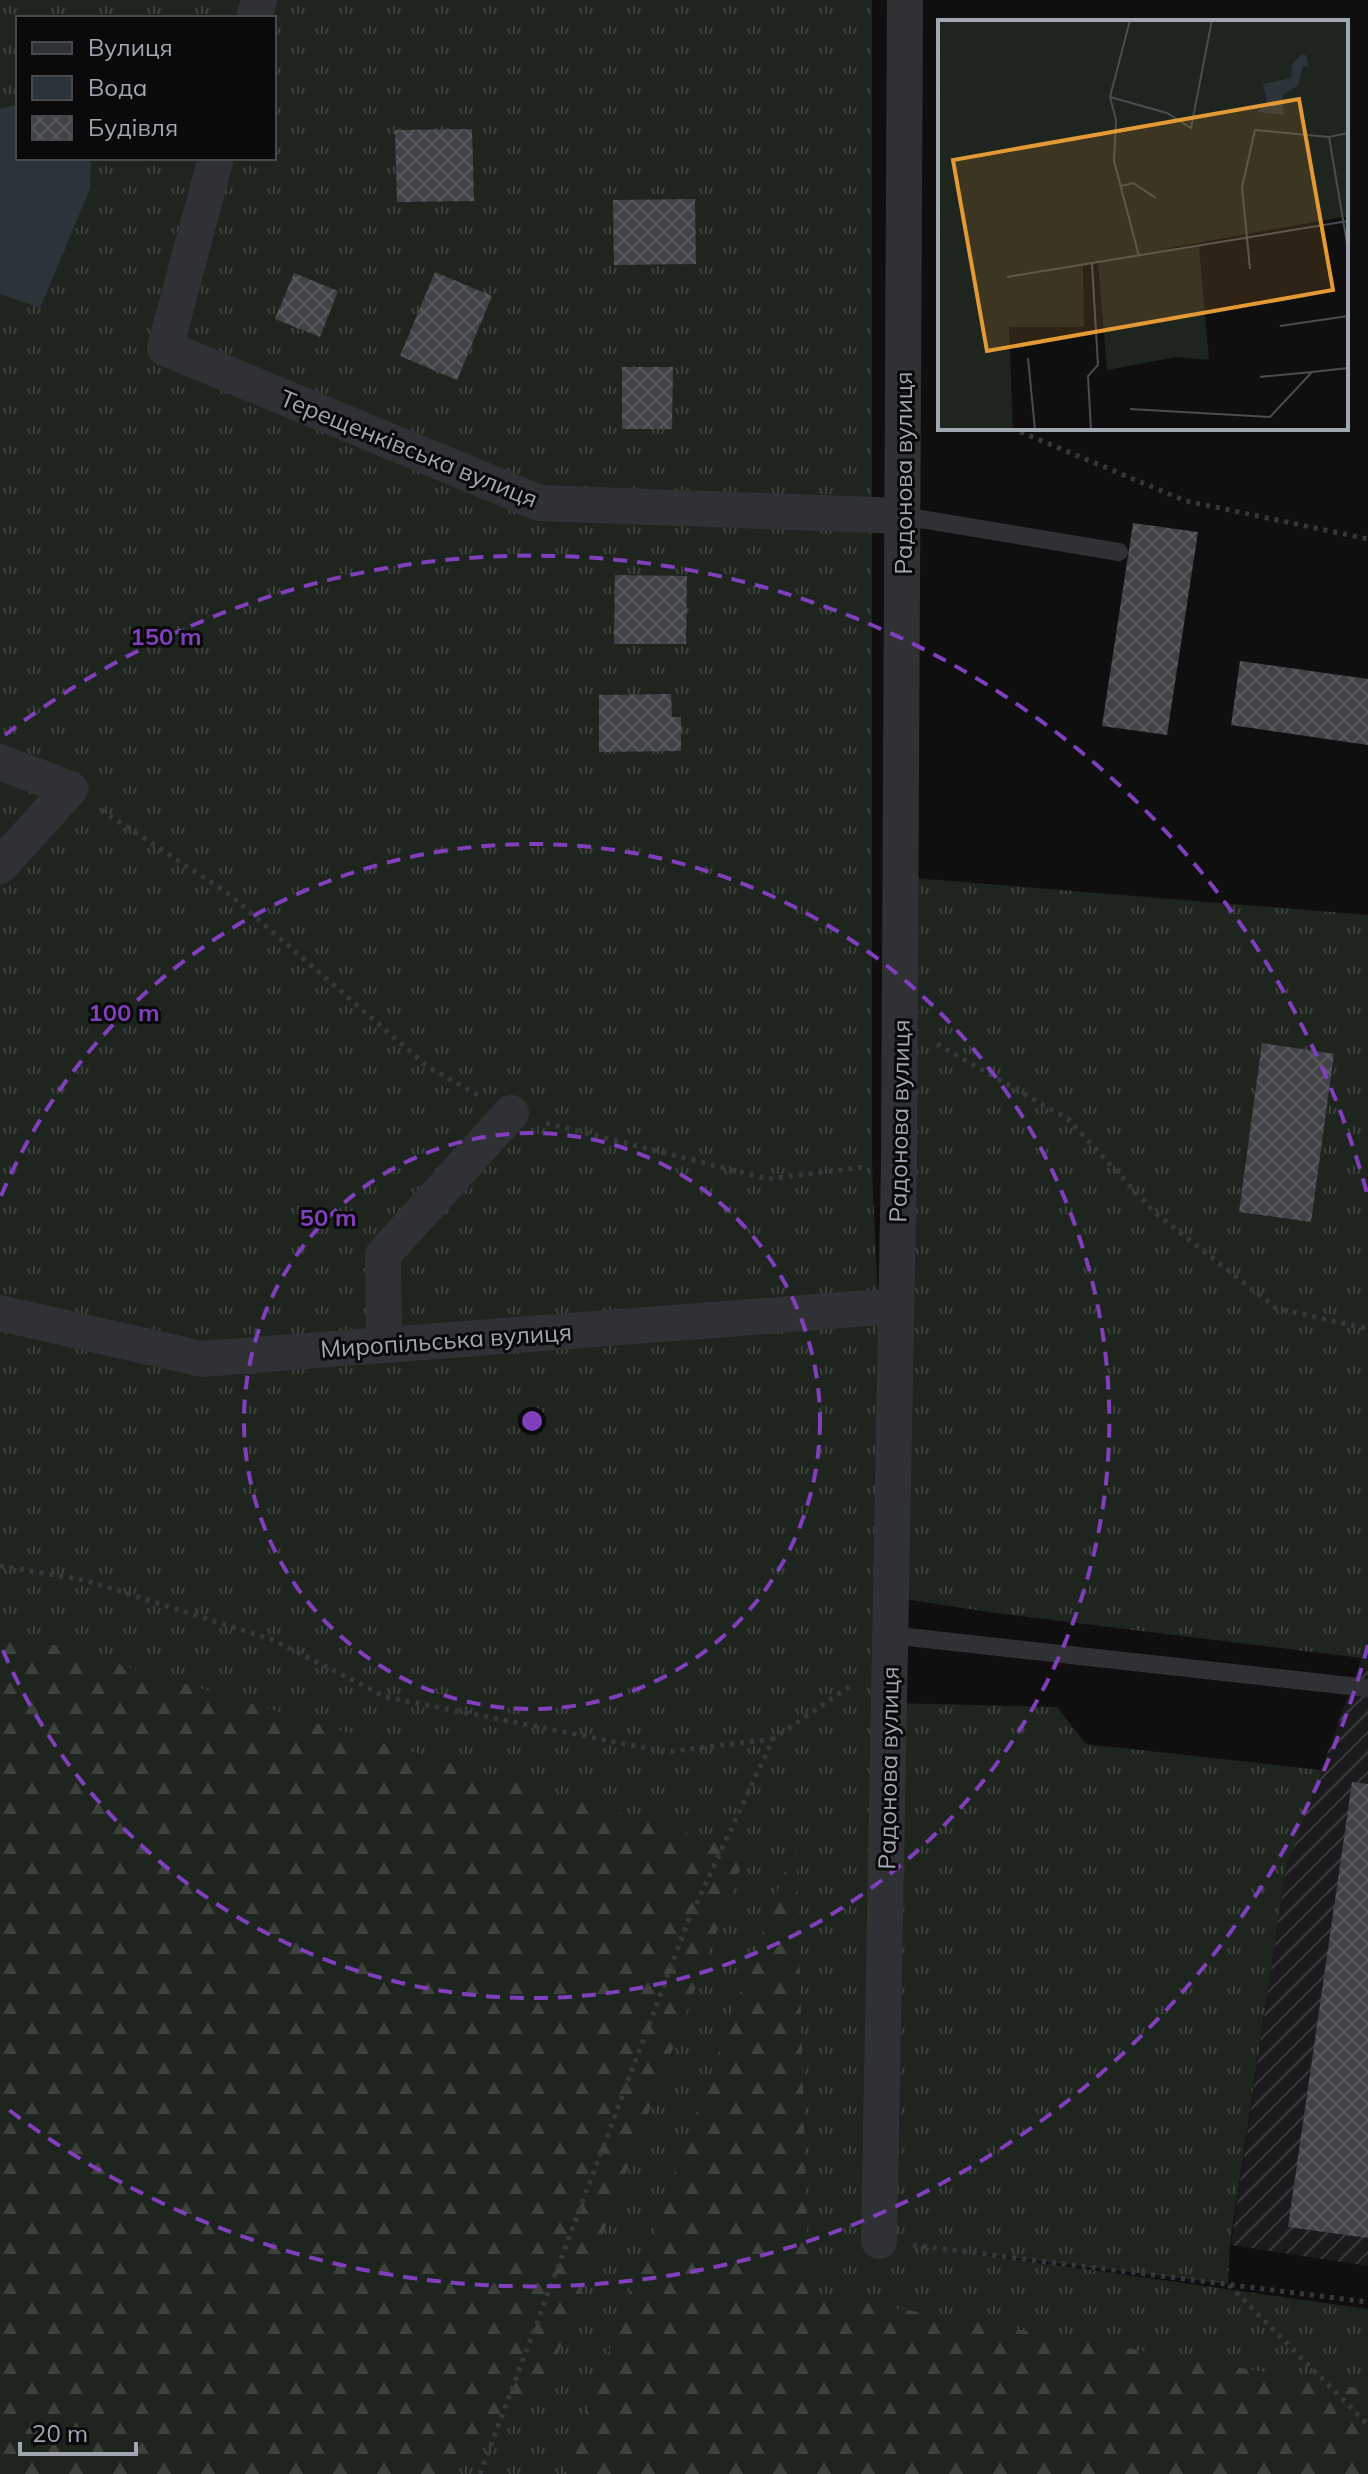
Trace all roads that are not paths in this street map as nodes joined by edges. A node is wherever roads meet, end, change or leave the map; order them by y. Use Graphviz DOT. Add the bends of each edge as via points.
graph roads {
  1 [pos="905,0"];
  2 [pos="215,160"];
  3 [pos="903,516"];
  4 [pos="1119,552"];
  5 [pos="0,762"];
  6 [pos="0,866"];
  7 [pos="511,1113"];
  8 [pos="896,1306"];
  9 [pos="0,1313"];
  10 [pos="384,1345"];
  11 [pos="890,1646"];
  12 [pos="1368,1688"];
  13 [pos="879,2241"];
  1 -- 3 [label="street, Радонова вулиця"];
  2 -- 3 [label="street, Терещенківська вулиця" via="165,348 539,503"];
  3 -- 4 [label="lane"];
  3 -- 8 [label="street, Радонова вулиця"];
  5 -- 6 [label="street" via="70,789"];
  7 -- 10 [label="street" via="383,1255"];
  8 -- 10 [label="street, Миропільська вулиця"];
  8 -- 11 [label="street, Радонова вулиця"];
  9 -- 10 [label="street, Миропільська вулиця" via="202,1359"];
  11 -- 12 [label="lane"];
  11 -- 13 [label="street, Радонова вулиця"];
}
